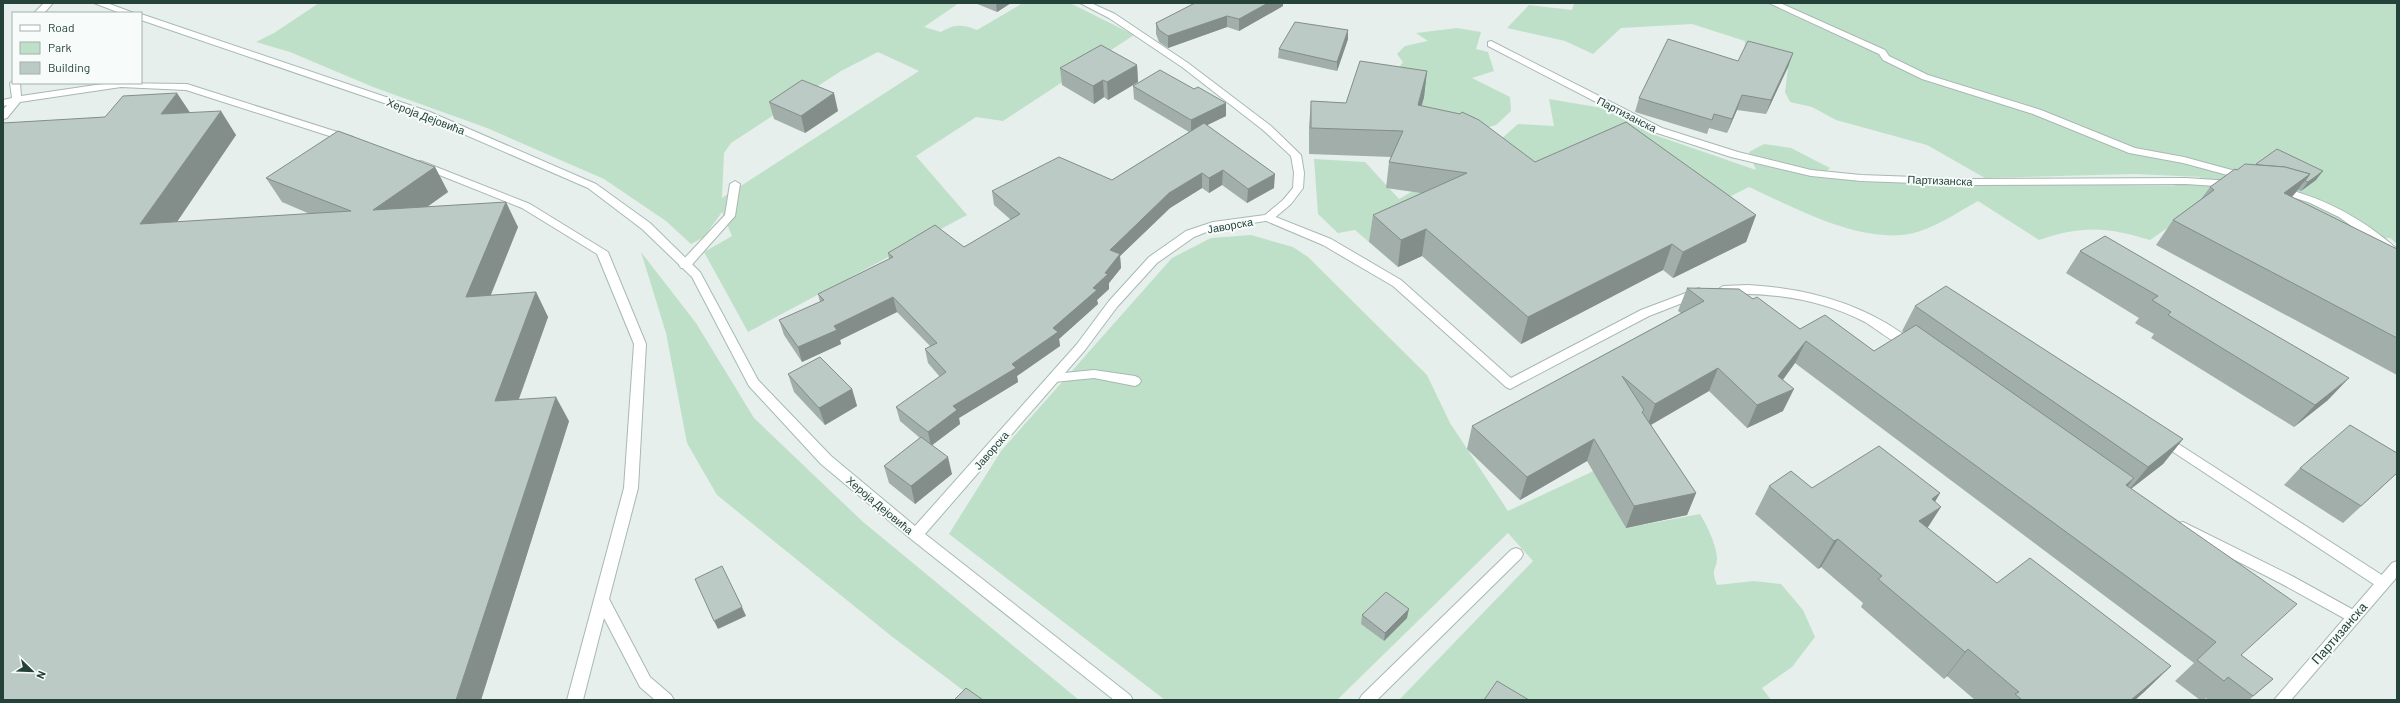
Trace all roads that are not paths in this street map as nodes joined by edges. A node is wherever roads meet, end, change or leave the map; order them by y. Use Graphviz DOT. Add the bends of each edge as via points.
graph roads {
  1 [pos="50,3"];
  2 [pos="98,3"];
  3 [pos="1084,3"];
  4 [pos="1773,3"];
  5 [pos="41,12"];
  6 [pos="127,12"];
  7 [pos="142,17"];
  8 [pos="1492,44"];
  9 [pos="15,84"];
  10 [pos="17,100"];
  11 [pos="3,103"];
  12 [pos="3,116"];
  13 [pos="361,142"];
  14 [pos="412,161"];
  15 [pos="735,184"];
  16 [pos="2267,186"];
  17 [pos="1268,218"];
  18 [pos="2397,255"];
  19 [pos="685,265"];
  20 [pos="1920,353"];
  21 [pos="1054,378"];
  22 [pos="1135,381"];
  23 [pos="2149,430"];
  24 [pos="2174,523"];
  25 [pos="916,535"];
  26 [pos="1516,554"];
  27 [pos="2397,567"];
  28 [pos="2383,583"];
  29 [pos="602,600"];
  30 [pos="2354,617"];
  31 [pos="575,700"];
  32 [pos="666,700"];
  33 [pos="1126,700"];
  34 [pos="1367,700"];
  35 [pos="2282,700"];
  1 -- 5 [label="street"];
  2 -- 6 [label="street"];
  3 -- 17 [label="street, Јаворска" via="1112,16 1185,65 1267,128 1296,156 1298,188 1287,202"];
  4 -- 8 [label="street, Партизанска" via="1882,52 1886,58 1925,77 2037,112 2133,151 2184,160 2253,183 1970,182 1861,178 1811,172 1734,155 1658,130"];
  7 -- 19 [label="street, Хероја Дејовића" via="426,114 592,186 646,226"];
  9 -- 10 [label="street"];
  10 -- 11 [label="street"];
  10 -- 12 [label="street"];
  10 -- 13 [label="street" via="121,84 187,87"];
  14 -- 29 [label="street" via="526,206 602,252 640,344 631,488"];
  15 -- 19 [label="street" via="730,216"];
  16 -- 18 [label="street" via="2336,210 2378,238"];
  17 -- 20 [label="street" via="1327,242 1397,283 1510,384 1671,301 1698,292 1732,290 1799,295 1843,306 1879,323"];
  17 -- 21 [label="street, Јаворска" via="1213,226 1190,234 1170,246 1153,260 1113,304"];
  19 -- 25 [label="street, Хероја Дејовића" via="696,275 754,383 826,460"];
  21 -- 22 [label="street" via="1094,374"];
  21 -- 25 [label="street, Јаворска"];
  23 -- 28 [label="street"];
  24 -- 30 [label="street"];
  25 -- 33 [label="street, Хероја Дејовића"];
  26 -- 34 [label="street"];
  27 -- 28 [label="street, Партизанска"];
  28 -- 30 [label="street, Партизанска"];
  29 -- 31 [label="street"];
  29 -- 32 [label="street" via="645,682"];
  30 -- 35 [label="street, Партизанска"];
}
